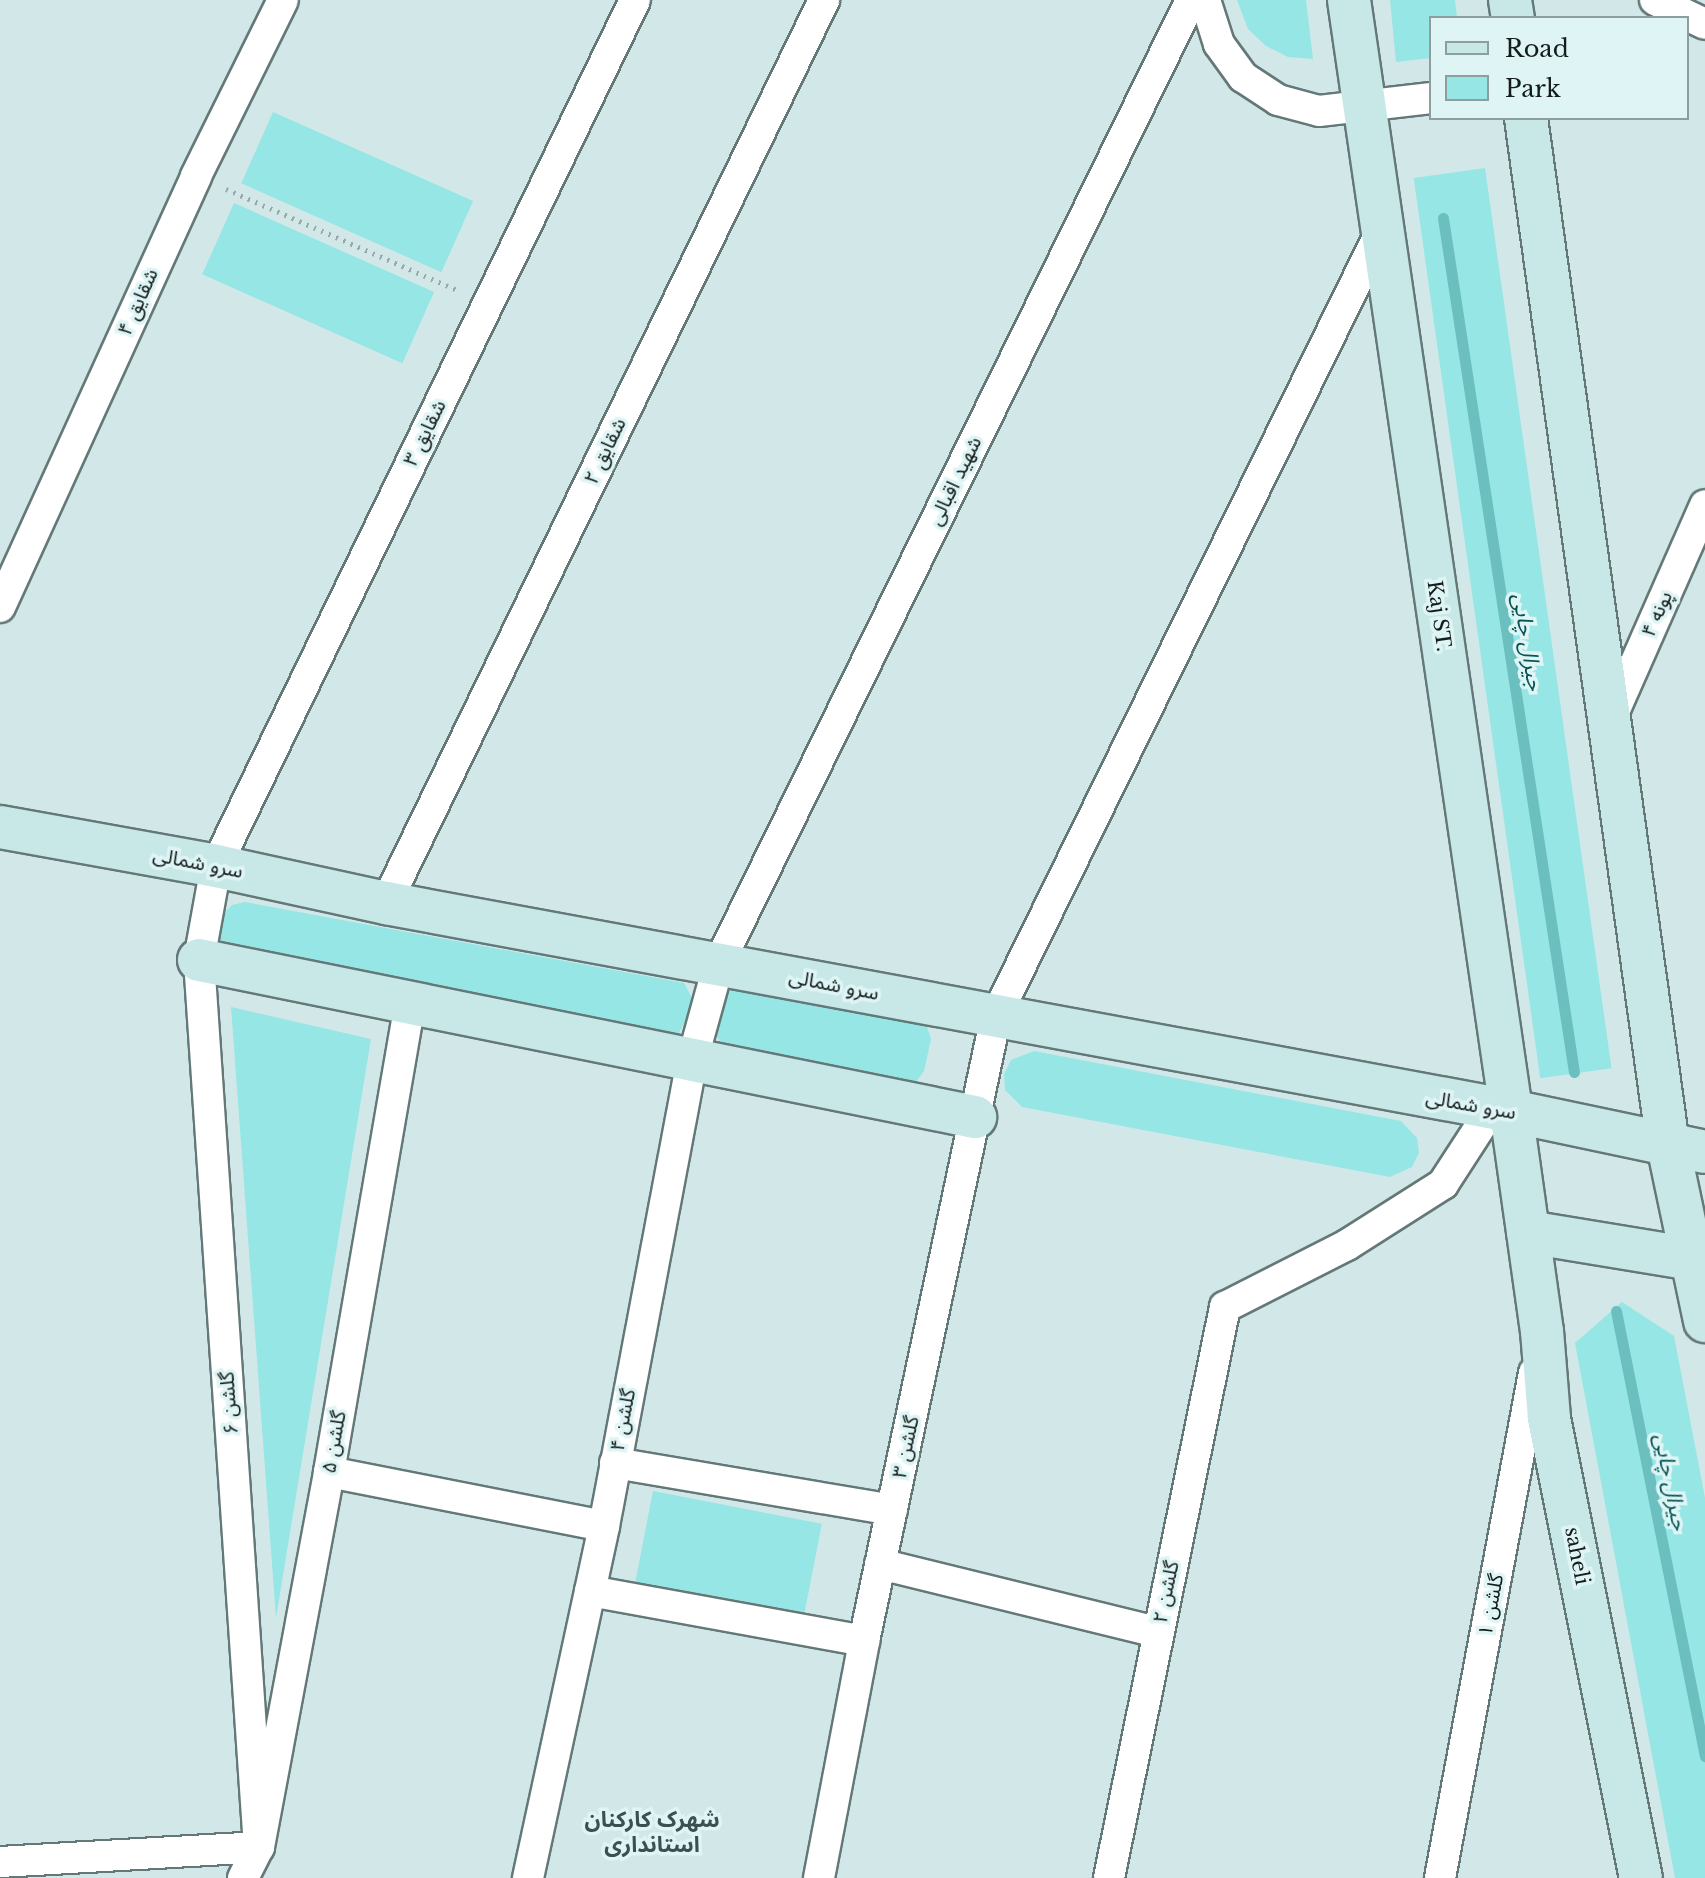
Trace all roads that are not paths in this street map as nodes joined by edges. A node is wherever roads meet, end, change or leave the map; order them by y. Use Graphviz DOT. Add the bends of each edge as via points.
graph roads {
  1 [pos="283,0"];
  2 [pos="635,0"];
  3 [pos="824,0"];
  4 [pos="1191,0"];
  5 [pos="1205,0"];
  6 [pos="1349,0"];
  7 [pos="1655,0"];
  8 [pos="1688,16"];
  9 [pos="1429,98"];
  10 [pos="1364,108"];
  11 [pos="1526,120"];
  12 [pos="1382,229"];
  13 [pos="1702,520"];
  14 [pos="0,607"];
  15 [pos="1609,723"];
  16 [pos="0,827"];
  17 [pos="216,866"];
  18 [pos="386,903"];
  19 [pos="199,960"];
  20 [pos="719,963"];
  21 [pos="410,1002"];
  22 [pos="996,1016"];
  23 [pos="692,1061"];
  24 [pos="1501,1110"];
  25 [pos="975,1117"];
  26 [pos="1686,1148"];
  27 [pos="1528,1232"];
  28 [pos="1700,1260"];
  29 [pos="1705,1321"];
  30 [pos="1542,1331"];
  31 [pos="615,1463"];
  32 [pos="329,1472"];
  33 [pos="892,1510"];
  34 [pos="604,1526"];
  35 [pos="880,1564"];
  36 [pos="590,1591"];
  37 [pos="1157,1632"];
  38 [pos="864,1641"];
  39 [pos="259,1847"];
  40 [pos="0,1862"];
  41 [pos="243,1878"];
  42 [pos="528,1878"];
  43 [pos="819,1878"];
  44 [pos="1109,1878"];
  45 [pos="1440,1878"];
  46 [pos="1641,1878"];
  1 -- 14 [label="street, شقایق ۴" via="196,176"];
  2 -- 17 [label="street, شقایق ۳"];
  3 -- 18 [label="street, شقایق ۲"];
  4 -- 20 [label="street, شهید اقبالی"];
  5 -- 10 [label="street" via="1219,44 1243,77 1278,100 1319,111"];
  6 -- 10 [label="main road, Kaj ST."];
  7 -- 8 [label="street"];
  9 -- 10 [label="street"];
  10 -- 12 [label="main road, Kaj ST."];
  11 -- 15 [label="main road"];
  12 -- 22 [label="street, گلشن ۳"];
  12 -- 24 [label="main road, Kaj ST."];
  13 -- 15 [label="street, پونه ۴"];
  15 -- 26 [label="main road"];
  16 -- 17 [label="main road, سرو شمالی"];
  17 -- 18 [label="main road, سرو شمالی"];
  17 -- 19 [label="street, شقایق ۳"];
  18 -- 20 [label="main road, سرو شمالی"];
  19 -- 21 [label="main road"];
  19 -- 39 [label="street, گلشن ۶"];
  20 -- 22 [label="main road, سرو شمالی"];
  20 -- 23 [label="street, گلشن ۴"];
  21 -- 23 [label="main road"];
  21 -- 32 [label="street, گلشن ۵"];
  22 -- 24 [label="main road, سرو شمالی"];
  22 -- 25 [label="street, گلشن ۳"];
  23 -- 25 [label="main road"];
  23 -- 31 [label="street, گلشن ۴"];
  24 -- 26 [label="main road, سرو شمالی"];
  24 -- 27 [label="main road, Kaj ST."];
  24 -- 37 [label="street, گلشن ۲" via="1443,1184 1347,1245 1225,1307"];
  25 -- 33 [label="street, گلشن ۳"];
  26 -- 28 [label="main road"];
  27 -- 28 [label="main road"];
  27 -- 30 [label="main road, saheli"];
  28 -- 29 [label="main road"];
  30 -- 45 [label="street, گلشن ۱"];
  30 -- 46 [label="main road, saheli" via="1549,1418"];
  31 -- 33 [label="street"];
  31 -- 34 [label="street, گلشن ۴"];
  32 -- 34 [label="street"];
  32 -- 39 [label="street, گلشن ۵"];
  33 -- 35 [label="street, گلشن ۳"];
  34 -- 36 [label="street, گلشن ۴"];
  35 -- 37 [label="street"];
  35 -- 38 [label="street, گلشن ۳"];
  36 -- 38 [label="street"];
  36 -- 42 [label="street, گلشن ۴"];
  37 -- 44 [label="street, گلشن ۲"];
  38 -- 43 [label="street, گلشن ۳"];
  39 -- 40 [label="street"];
  39 -- 41 [label="street, گلشن ۵"];
}
